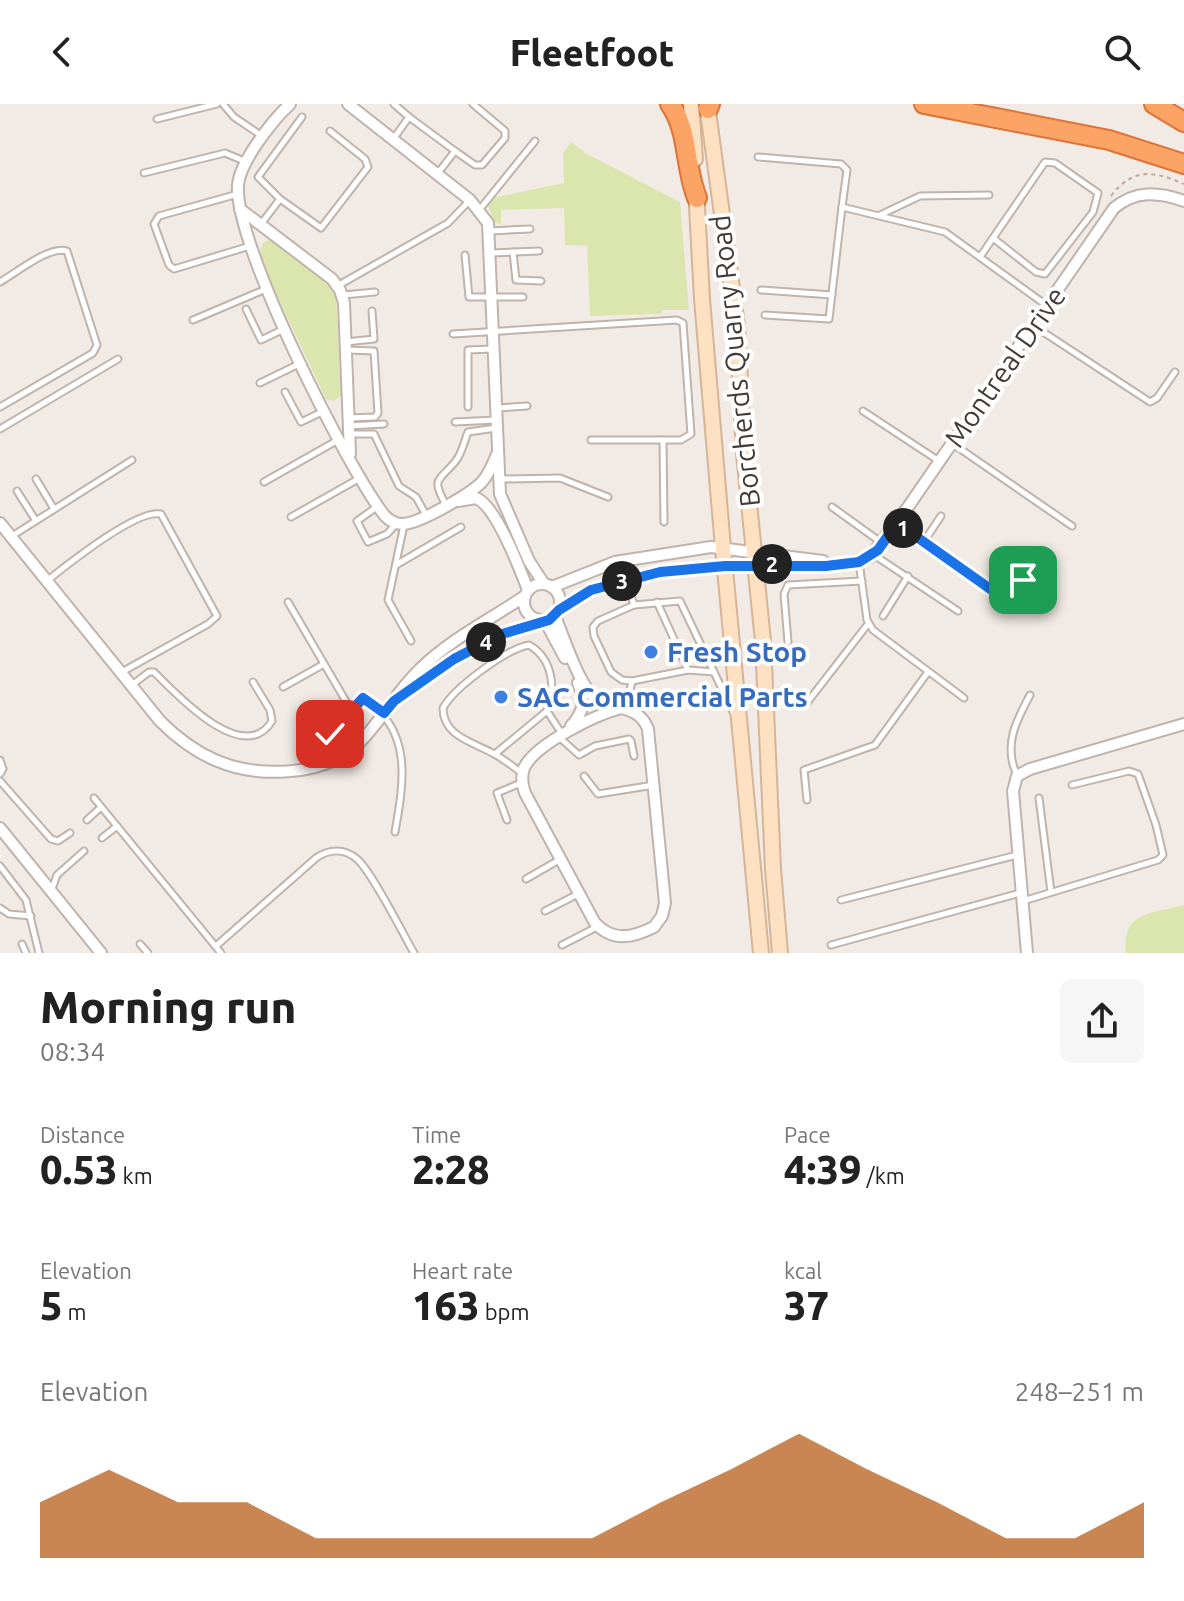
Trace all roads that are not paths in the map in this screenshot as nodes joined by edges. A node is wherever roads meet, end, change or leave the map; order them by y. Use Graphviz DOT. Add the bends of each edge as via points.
graph roads {
  1 [pos="217,104"];
  2 [pos="223,104"];
  3 [pos="348,104"];
  4 [pos="394,104"];
  5 [pos="473,104"];
  6 [pos="670,104"];
  7 [pos="924,104"];
  8 [pos="1154,104"];
  9 [pos="704,105"];
  10 [pos="285,106"];
  11 [pos="302,117"];
  12 [pos="409,117"];
  13 [pos="157,119"];
  14 [pos="1184,122"];
  15 [pos="330,131"];
  16 [pos="264,137"];
  17 [pos="393,138"];
  18 [pos="535,141"];
  19 [pos="455,151"];
  20 [pos="758,157"];
  21 [pos="245,162"];
  22 [pos="1184,164"];
  23 [pos="144,173"];
  24 [pos="438,173"];
  25 [pos="238,194"];
  26 [pos="989,195"];
  27 [pos="697,198"];
  28 [pos="280,199"];
  29 [pos="470,200"];
  30 [pos="1184,201"];
  31 [pos="842,207"];
  32 [pos="240,209"];
  33 [pos="480,209"];
  34 [pos="880,215"];
  35 [pos="261,224"];
  36 [pos="530,229"];
  37 [pos="490,231"];
  38 [pos="993,238"];
  39 [pos="251,246"];
  40 [pos="539,251"];
  41 [pos="513,252"];
  42 [pos="491,253"];
  43 [pos="465,255"];
  44 [pos="980,257"];
  45 [pos="541,281"];
  46 [pos="0,282"];
  47 [pos="267,289"];
  48 [pos="340,290"];
  49 [pos="761,290"];
  50 [pos="375,292"];
  51 [pos="832,295"];
  52 [pos="523,297"];
  53 [pos="492,298"];
  54 [pos="1047,306"];
  55 [pos="246,309"];
  56 [pos="372,311"];
  57 [pos="765,315"];
  58 [pos="193,320"];
  59 [pos="1033,326"];
  60 [pos="285,329"];
  61 [pos="494,332"];
  62 [pos="453,334"];
  63 [pos="345,346"];
  64 [pos="494,349"];
  65 [pos="118,359"];
  66 [pos="302,363"];
  67 [pos="1175,372"];
  68 [pos="260,383"];
  69 [pos="285,392"];
  70 [pos="527,406"];
  71 [pos="0,407"];
  72 [pos="468,407"];
  73 [pos="496,408"];
  74 [pos="325,411"];
  75 [pos="863,411"];
  76 [pos="455,422"];
  77 [pos="384,424"];
  78 [pos="496,424"];
  79 [pos="0,429"];
  80 [pos="346,429"];
  81 [pos="591,440"];
  82 [pos="663,440"];
  83 [pos="952,444"];
  84 [pos="497,454"];
  85 [pos="132,460"];
  86 [pos="940,462"];
  87 [pos="361,478"];
  88 [pos="36,479"];
  89 [pos="498,479"];
  90 [pos="264,482"];
  91 [pos="17,491"];
  92 [pos="608,497"];
  93 [pos="447,504"];
  94 [pos="378,506"];
  95 [pos="832,507"];
  96 [pos="54,509"];
  97 [pos="426,515"];
  98 [pos="941,516"];
  99 [pos="291,517"];
  100 [pos="36,521"];
  101 [pos="664,522"];
  102 [pos="0,523"];
  103 [pos="897,523"];
  104 [pos="401,524"];
  105 [pos="1072,526"];
  106 [pos="461,527"];
  107 [pos="11,537"];
  108 [pos="883,543"];
  109 [pos="923,543"];
  110 [pos="723,548"];
  111 [pos="873,554"];
  112 [pos="755,558"];
  113 [pos="859,562"];
  114 [pos="396,566"];
  115 [pos="725,566"];
  116 [pos="908,576"];
  117 [pos="626,579"];
  118 [pos="47,580"];
  119 [pos="1023,580"];
  120 [pos="862,581"];
  121 [pos="548,585"];
  122 [pos="526,593"];
  123 [pos="288,602"];
  124 [pos="657,602"];
  125 [pos="634,605"];
  126 [pos="958,611"];
  127 [pos="883,616"];
  128 [pos="550,617"];
  129 [pos="868,624"];
  130 [pos="411,641"];
  131 [pos="788,642"];
  132 [pos="324,664"];
  133 [pos="688,670"];
  134 [pos="714,672"];
  135 [pos="928,672"];
  136 [pos="120,673"];
  137 [pos="632,681"];
  138 [pos="253,682"];
  139 [pos="131,686"];
  140 [pos="283,687"];
  141 [pos="1030,695"];
  142 [pos="964,698"];
  143 [pos="394,701"];
  144 [pos="806,704"];
  145 [pos="624,708"];
  146 [pos="351,710"];
  147 [pos="547,711"];
  148 [pos="384,713"];
  149 [pos="739,722"];
  150 [pos="1184,724"];
  151 [pos="563,734"];
  152 [pos="309,743"];
  153 [pos="495,754"];
  154 [pos="634,756"];
  155 [pos="0,760"];
  156 [pos="0,774"];
  157 [pos="584,776"];
  158 [pos="1017,776"];
  159 [pos="522,778"];
  160 [pos="0,781"];
  161 [pos="655,785"];
  162 [pos="1072,785"];
  163 [pos="94,798"];
  164 [pos="1039,798"];
  165 [pos="807,800"];
  166 [pos="101,807"];
  167 [pos="87,820"];
  168 [pos="507,820"];
  169 [pos="117,826"];
  170 [pos="0,828"];
  171 [pos="395,832"];
  172 [pos="70,833"];
  173 [pos="102,838"];
  174 [pos="84,851"];
  175 [pos="1018,855"];
  176 [pos="560,859"];
  177 [pos="0,866"];
  178 [pos="526,879"];
  179 [pos="51,891"];
  180 [pos="1051,892"];
  181 [pos="579,893"];
  182 [pos="1022,897"];
  183 [pos="841,900"];
  184 [pos="0,908"];
  185 [pos="545,911"];
  186 [pos="31,916"];
  187 [pos="598,927"];
  188 [pos="22,944"];
  189 [pos="140,944"];
  190 [pos="562,945"];
  191 [pos="831,945"];
  192 [pos="216,946"];
  193 [pos="26,953"];
  194 [pos="39,953"];
  195 [pos="101,953"];
  196 [pos="148,953"];
  197 [pos="221,953"];
  198 [pos="414,953"];
  199 [pos="761,953"];
  200 [pos="780,953"];
  201 [pos="1027,953"];
  1 -- 13 [label="lane"];
  2 -- 16 [label="lane"];
  3 -- 17 [label="street"];
  4 -- 12 [label="lane"];
  5 -- 19 [label="lane" via="505,131 505,138 479,165"];
  6 -- 27 [label="highway" via="685,135"];
  7 -- 22 [label="highway" via="1109,140"];
  8 -- 14 [label="highway"];
  9 -- 27 [label="main road, Borcherds Quarry Road"];
  9 -- 112 [label="main road, Borcherds Quarry Road" via="737,325"];
  10 -- 16 [label="street"];
  11 -- 28 [label="lane" via="259,174"];
  12 -- 17 [label="lane"];
  12 -- 19 [label="lane"];
  15 -- 28 [label="lane" via="365,159 367,171 321,228"];
  16 -- 21 [label="street"];
  17 -- 24 [label="street"];
  18 -- 33 [label="lane"];
  19 -- 24 [label="lane"];
  20 -- 31 [label="lane" via="841,164 847,170"];
  21 -- 23 [label="lane" via="225,153"];
  21 -- 25 [label="street"];
  24 -- 29 [label="street"];
  25 -- 32 [label="street"];
  25 -- 39 [label="lane" via="159,216 154,224 174,269"];
  26 -- 34 [label="lane" via="920,196"];
  27 -- 110 [label="main road, Borcherds Quarry Road"];
  28 -- 35 [label="lane"];
  29 -- 33 [label="street"];
  29 -- 48 [label="lane" via="448,223"];
  30 -- 54 [label="street, Montreal Drive" via="1140,194 1114,208"];
  31 -- 34 [label="lane"];
  31 -- 51 [label="lane"];
  32 -- 35 [label="street"];
  32 -- 39 [label="street"];
  33 -- 37 [label="street"];
  34 -- 44 [label="lane" via="945,232"];
  35 -- 48 [label="street"];
  36 -- 37 [label="lane"];
  37 -- 42 [label="street"];
  38 -- 38 [label="lane" via="1045,162 1055,163 1098,193 1093,212 1045,274"];
  38 -- 44 [label="lane"];
  39 -- 47 [label="street"];
  40 -- 41 [label="lane"];
  41 -- 42 [label="lane"];
  41 -- 45 [label="lane" via="516,280"];
  42 -- 53 [label="street"];
  43 -- 53 [label="lane" via="468,295"];
  44 -- 54 [label="lane"];
  46 -- 71 [label="lane" via="63,248 97,345 93,353"];
  47 -- 58 [label="lane"];
  47 -- 60 [label="street"];
  48 -- 50 [label="lane"];
  48 -- 63 [label="street"];
  49 -- 51 [label="lane"];
  51 -- 57 [label="lane" via="827,321"];
  52 -- 53 [label="lane"];
  53 -- 61 [label="street"];
  54 -- 59 [label="street, Montreal Drive"];
  55 -- 60 [label="lane" via="261,340"];
  56 -- 63 [label="lane" via="374,339"];
  59 -- 67 [label="lane" via="1150,402"];
  59 -- 83 [label="street, Montreal Drive"];
  60 -- 66 [label="street"];
  61 -- 62 [label="lane"];
  61 -- 64 [label="street"];
  61 -- 82 [label="lane" via="680,321 685,328 691,434"];
  63 -- 80 [label="street"];
  63 -- 80 [label="lane" via="374,351 377,390 376,416"];
  64 -- 72 [label="lane" via="468,350"];
  64 -- 73 [label="street"];
  65 -- 79 [label="lane"];
  66 -- 68 [label="lane"];
  66 -- 74 [label="street"];
  69 -- 74 [label="lane" via="301,422"];
  70 -- 73 [label="lane"];
  73 -- 78 [label="street"];
  74 -- 80 [label="street"];
  75 -- 86 [label="lane"];
  76 -- 78 [label="lane"];
  77 -- 80 [label="lane"];
  78 -- 84 [label="street"];
  78 -- 93 [label="lane" via="468,432 460,455 438,477"];
  80 -- 87 [label="street" via="351,460"];
  80 -- 90 [label="lane"];
  80 -- 97 [label="lane" via="374,434 399,486 416,497"];
  81 -- 82 [label="lane"];
  82 -- 101 [label="lane"];
  83 -- 86 [label="street, Montreal Drive"];
  83 -- 105 [label="lane"];
  84 -- 89 [label="street"];
  84 -- 93 [label="street" via="482,482"];
  85 -- 96 [label="lane"];
  86 -- 103 [label="street, Montreal Drive"];
  87 -- 94 [label="street"];
  87 -- 99 [label="lane"];
  88 -- 96 [label="lane"];
  89 -- 92 [label="lane" via="560,478"];
  89 -- 121 [label="street" via="502,503 529,561"];
  91 -- 100 [label="lane"];
  93 -- 97 [label="street"];
  93 -- 122 [label="street" via="476,498 486,505 516,561"];
  94 -- 104 [label="street"];
  94 -- 104 [label="lane" via="357,521 368,542"];
  95 -- 108 [label="lane"];
  96 -- 100 [label="lane"];
  97 -- 104 [label="street"];
  98 -- 109 [label="lane"];
  100 -- 107 [label="lane"];
  102 -- 107 [label="street"];
  103 -- 108 [label="street, Montreal Drive"];
  103 -- 109 [label="lane"];
  104 -- 114 [label="lane"];
  106 -- 114 [label="lane"];
  107 -- 118 [label="street"];
  108 -- 111 [label="street, Montreal Drive"];
  109 -- 119 [label="lane" via="1003,598"];
  110 -- 112 [label="street"];
  110 -- 115 [label="main road, Borcherds Quarry Road"];
  110 -- 121 [label="street" via="615,562"];
  111 -- 113 [label="street, Montreal Drive"];
  111 -- 116 [label="lane"];
  112 -- 113 [label="street, Montreal Drive"];
  112 -- 115 [label="street"];
  112 -- 200 [label="main road, Borcherds Quarry Road"];
  113 -- 120 [label="lane"];
  114 -- 130 [label="lane" via="388,600"];
  115 -- 117 [label="street"];
  115 -- 149 [label="main road, Borcherds Quarry Road"];
  116 -- 126 [label="lane"];
  116 -- 127 [label="lane"];
  117 -- 125 [label="lane"];
  117 -- 128 [label="street" via="591,590"];
  118 -- 136 [label="street"];
  118 -- 136 [label="lane" via="84,550 146,516 161,514 217,616"];
  120 -- 129 [label="lane"];
  120 -- 131 [label="lane" via="788,585"];
  121 -- 122 [label="street" via="535,585"];
  121 -- 128 [label="street" via="561,599"];
  122 -- 128 [label="street" via="526,612"];
  122 -- 143 [label="street" via="433,658"];
  123 -- 132 [label="lane"];
  124 -- 125 [label="lane"];
  124 -- 133 [label="lane"];
  124 -- 134 [label="lane" via="680,601"];
  125 -- 137 [label="lane" via="598,621 592,630 613,674"];
  128 -- 143 [label="street" via="454,659"];
  128 -- 145 [label="street" via="588,691"];
  128 -- 151 [label="street" via="584,700 581,714"];
  129 -- 135 [label="lane"];
  129 -- 144 [label="lane"];
  132 -- 140 [label="lane"];
  132 -- 146 [label="lane"];
  133 -- 134 [label="lane"];
  133 -- 137 [label="lane"];
  134 -- 149 [label="lane"];
  135 -- 142 [label="lane"];
  135 -- 165 [label="lane" via="875,745 804,770"];
  136 -- 139 [label="street"];
  137 -- 145 [label="lane"];
  138 -- 139 [label="lane" via="272,721 260,733 239,737 223,731 154,672"];
  139 -- 148 [label="street" via="188,745 227,765 262,771 296,770 335,759 354,748"];
  141 -- 158 [label="lane" via="1011,738 1010,758"];
  143 -- 148 [label="street"];
  145 -- 151 [label="street" via="598,714"];
  145 -- 161 [label="street" via="646,723"];
  146 -- 148 [label="lane" via="363,698"];
  146 -- 152 [label="lane" via="334,732"];
  147 -- 151 [label="lane"];
  147 -- 153 [label="lane"];
  147 -- 153 [label="lane" via="553,680 532,646 518,648 475,677 445,703 444,718 455,734"];
  148 -- 171 [label="lane" via="403,762"];
  149 -- 199 [label="main road, Borcherds Quarry Road"];
  150 -- 158 [label="street"];
  151 -- 154 [label="lane" via="579,755 629,739"];
  151 -- 159 [label="street" via="529,761"];
  153 -- 159 [label="lane"];
  155 -- 156 [label="lane"];
  157 -- 161 [label="lane" via="598,794"];
  158 -- 175 [label="street" via="1012,786"];
  159 -- 168 [label="lane" via="497,793"];
  159 -- 176 [label="street"];
  160 -- 172 [label="lane" via="51,839 58,841"];
  161 -- 187 [label="street" via="662,916 654,927 625,937"];
  162 -- 180 [label="lane" via="1129,771 1138,774 1163,855"];
  163 -- 166 [label="lane"];
  164 -- 180 [label="lane"];
  166 -- 167 [label="lane"];
  166 -- 169 [label="lane"];
  169 -- 173 [label="lane"];
  169 -- 192 [label="lane"];
  170 -- 179 [label="street"];
  174 -- 179 [label="lane" via="57,875"];
  175 -- 182 [label="street"];
  175 -- 183 [label="lane"];
  176 -- 178 [label="lane"];
  176 -- 181 [label="street"];
  177 -- 186 [label="lane" via="24,896"];
  179 -- 195 [label="street"];
  180 -- 182 [label="lane"];
  181 -- 185 [label="lane"];
  181 -- 187 [label="street"];
  182 -- 191 [label="lane"];
  182 -- 201 [label="street"];
  184 -- 186 [label="lane"];
  186 -- 194 [label="lane"];
  187 -- 190 [label="lane"];
  188 -- 193 [label="lane"];
  189 -- 196 [label="lane"];
  192 -- 197 [label="lane"];
  192 -- 198 [label="lane" via="316,858 331,851 361,863"];
}
